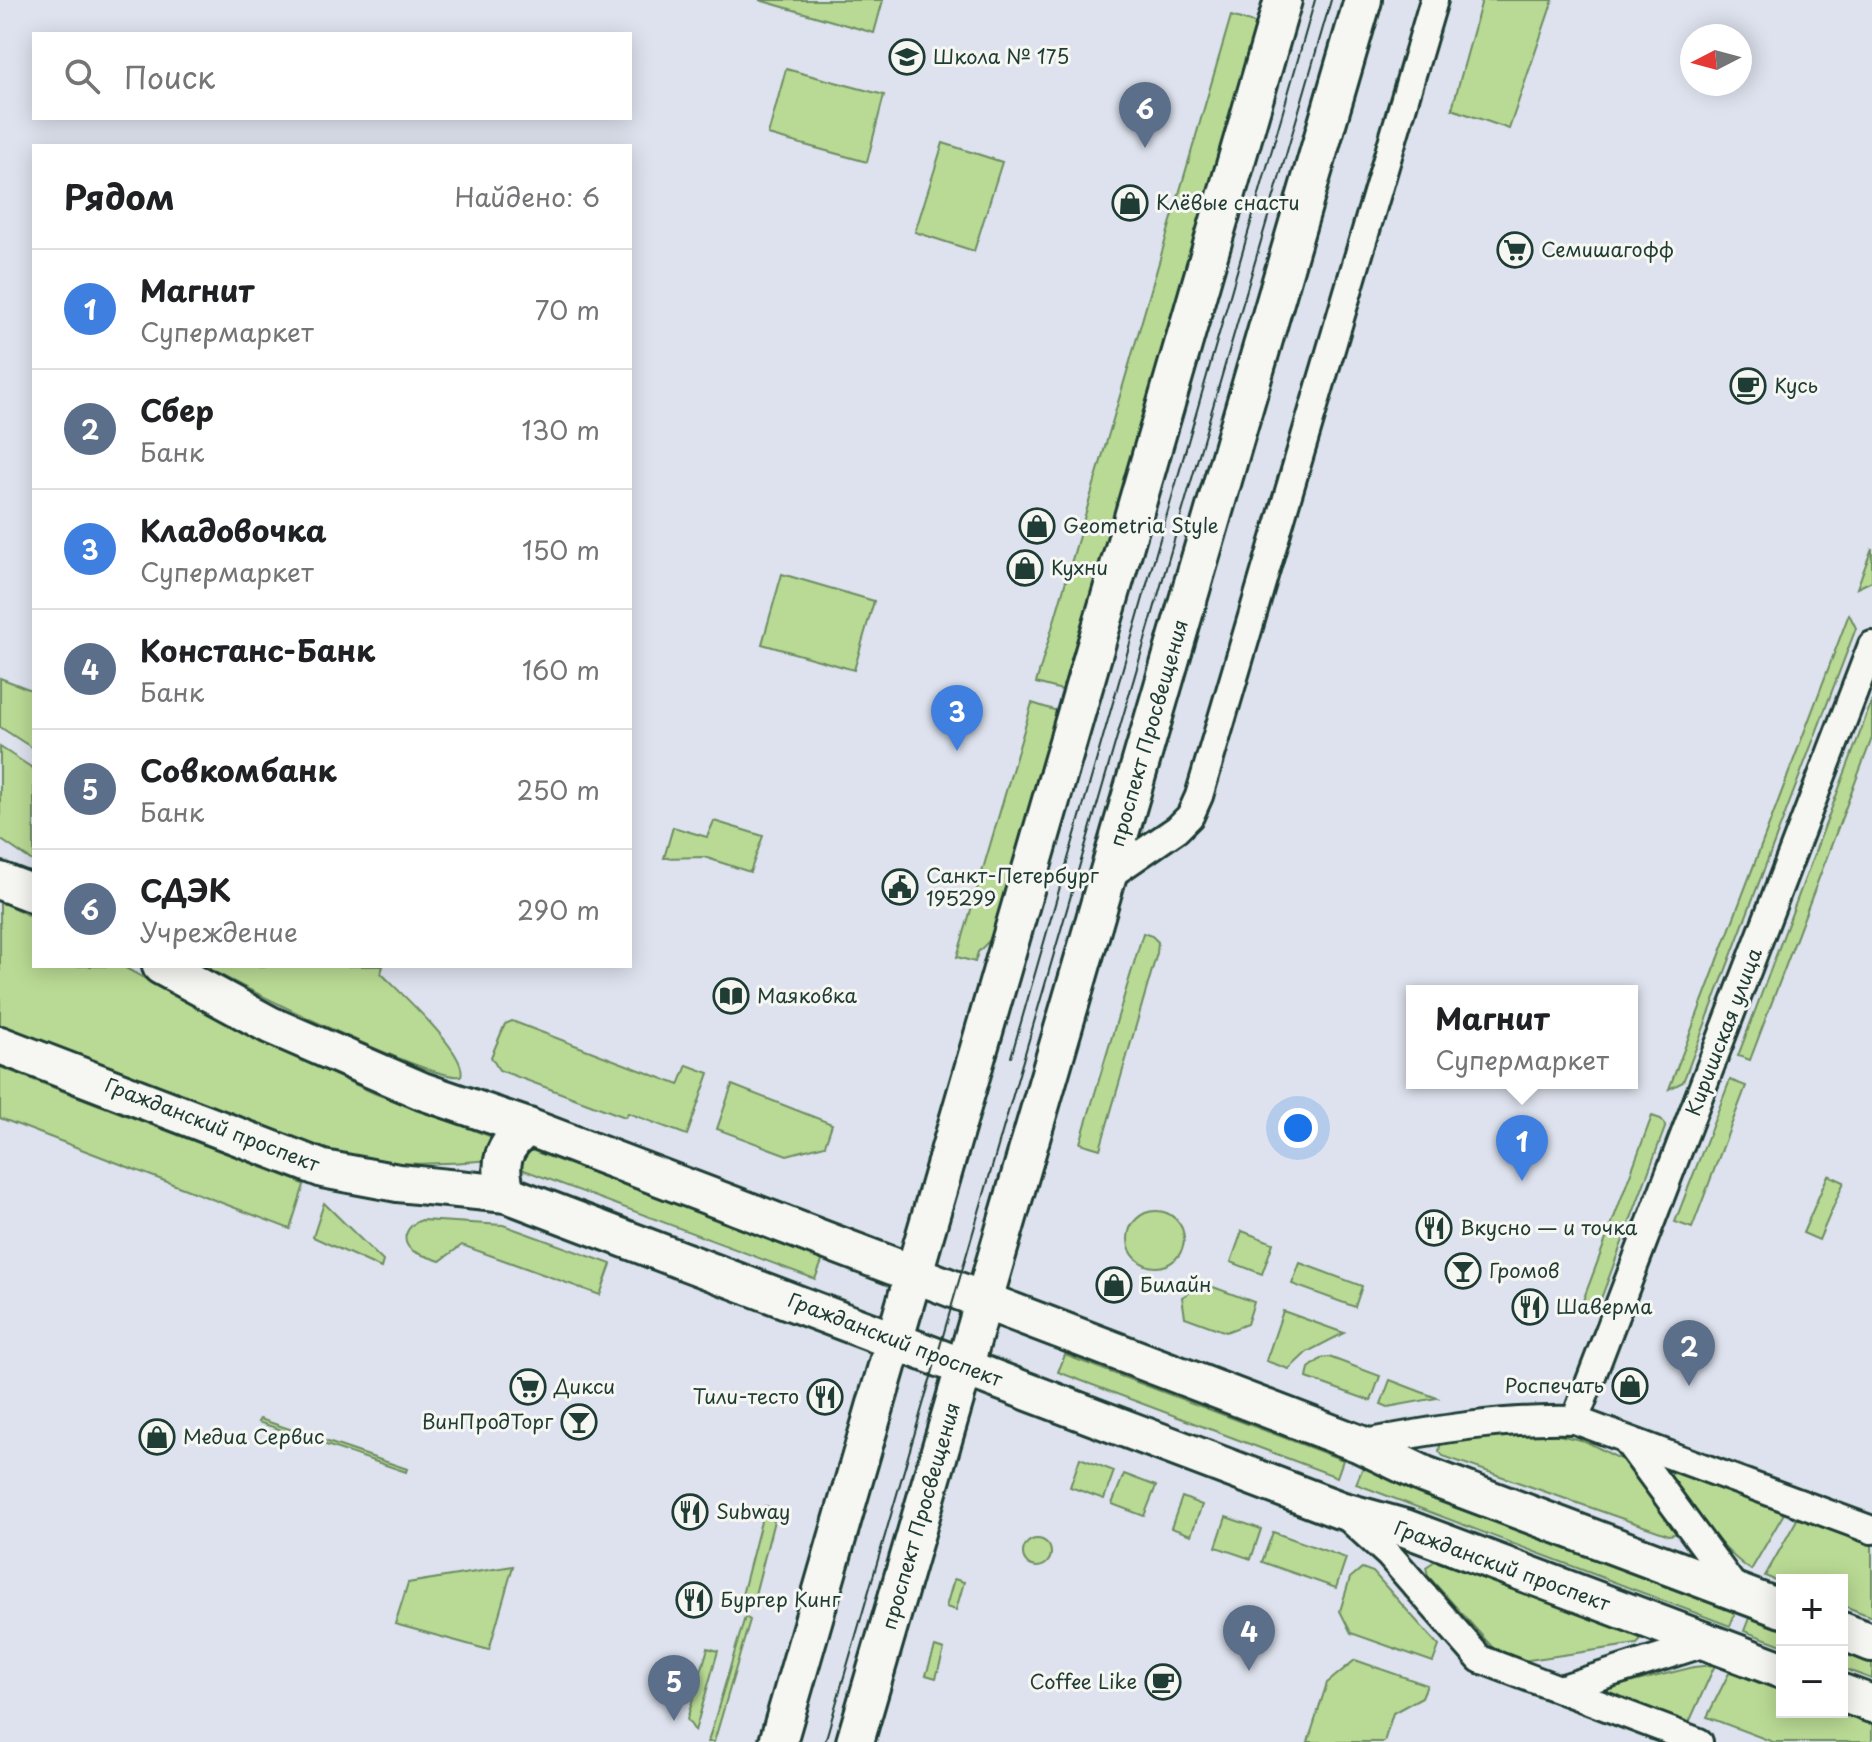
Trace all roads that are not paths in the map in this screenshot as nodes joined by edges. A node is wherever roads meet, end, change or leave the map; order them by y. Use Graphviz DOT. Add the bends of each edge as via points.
graph roads {
  1 [pos="1283,0"];
  2 [pos="1363,0"];
  3 [pos="1434,0"];
  4 [pos="1872,645"];
  5 [pos="0,863"];
  6 [pos="1107,877"];
  7 [pos="0,881"];
  8 [pos="32,890"];
  9 [pos="32,891"];
  10 [pos="165,968"];
  11 [pos="0,1045"];
  12 [pos="528,1127"];
  13 [pos="507,1194"];
  14 [pos="914,1273"];
  15 [pos="984,1300"];
  16 [pos="894,1339"];
  17 [pos="965,1366"];
  18 [pos="1575,1420"];
  19 [pos="1626,1440"];
  20 [pos="1360,1444"];
  21 [pos="1340,1510"];
  22 [pos="1872,1530"];
  23 [pos="1737,1591"];
  24 [pos="1776,1607"];
  25 [pos="1848,1633"];
  26 [pos="1708,1642"];
  27 [pos="1872,1643"];
  28 [pos="1776,1668"];
  29 [pos="1560,1689"];
  30 [pos="1848,1695"];
  31 [pos="1872,1704"];
  32 [pos="778,1742"];
  33 [pos="855,1742"];
  34 [pos="1699,1742"];
  1 -- 14 [label="main road"];
  2 -- 6 [label="main road, проспект Просвещения"];
  3 -- 6 [label="street" via="1199,796 1177,829"];
  4 -- 18 [label="street, Киришская улица"];
  5 -- 8 [label="street"];
  6 -- 15 [label="main road, проспект Просвещения"];
  7 -- 9 [label="main road"];
  10 -- 12 [label="main road" via="327,1052"];
  11 -- 13 [label="main road, Гражданский проспект" via="323,1169"];
  12 -- 13 [label="main road" via="503,1155 501,1176"];
  12 -- 14 [label="main road"];
  13 -- 16 [label="main road, Гражданский проспект"];
  14 -- 15 [label="main road"];
  14 -- 16 [label="main road"];
  15 -- 17 [label="main road, проспект Просвещения"];
  15 -- 20 [label="main road"];
  16 -- 17 [label="main road, Гражданский проспект"];
  16 -- 32 [label="main road"];
  17 -- 21 [label="main road, Гражданский проспект"];
  17 -- 33 [label="main road, проспект Просвещения"];
  18 -- 19 [label="street"];
  18 -- 20 [label="street" via="1443,1428"];
  19 -- 22 [label="street"];
  19 -- 23 [label="street"];
  20 -- 23 [label="main road" via="1425,1475"];
  21 -- 26 [label="main road, Гражданский проспект" via="1405,1528"];
  21 -- 29 [label="street" via="1389,1555 1480,1659"];
  23 -- 24 [label="main road"];
  25 -- 27 [label="main road"];
  26 -- 28 [label="main road, Гражданский проспект"];
  26 -- 29 [label="street"];
  29 -- 34 [label="street"];
  30 -- 31 [label="main road"];
}
